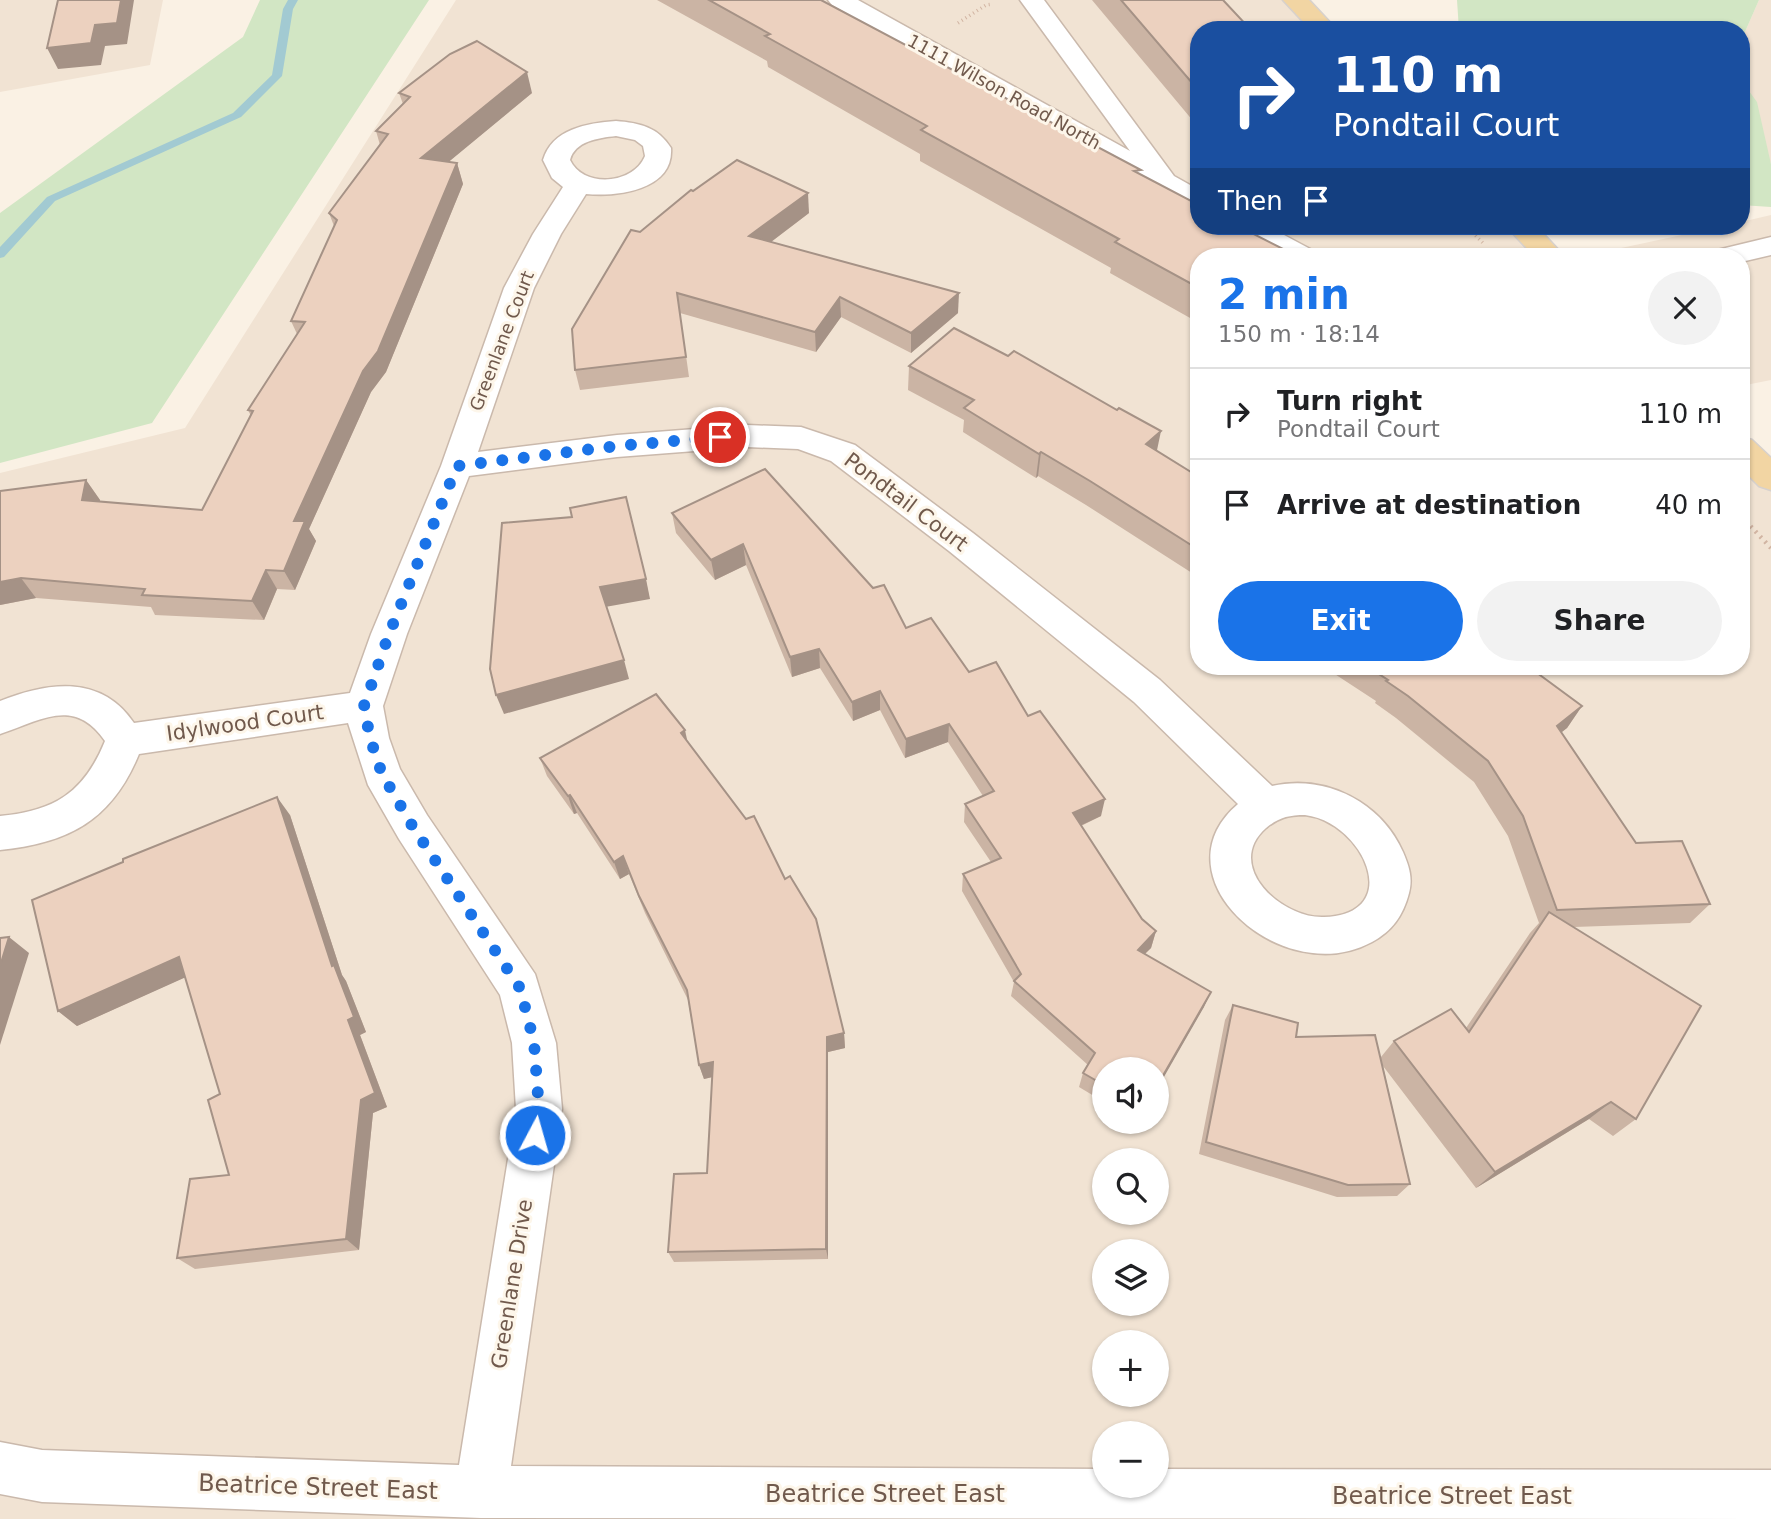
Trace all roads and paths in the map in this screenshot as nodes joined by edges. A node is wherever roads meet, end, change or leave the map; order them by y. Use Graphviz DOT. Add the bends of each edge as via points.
graph roads {
  1 [pos="840,0"];
  2 [pos="1032,0"];
  3 [pos="1295,0"];
  4 [pos="996,3"];
  5 [pos="1316,21"];
  6 [pos="922,46"];
  7 [pos="578,185"];
  8 [pos="1168,185"];
  9 [pos="1190,196"];
  10 [pos="1263,235"];
  11 [pos="1529,235"];
  12 [pos="1771,246"];
  13 [pos="1287,248"];
  14 [pos="1542,248"];
  15 [pos="1750,251"];
  16 [pos="1750,457"];
  17 [pos="457,466"];
  18 [pos="1771,478"];
  19 [pos="1750,526"];
  20 [pos="1771,548"];
  21 [pos="364,706"];
  22 [pos="0,719"];
  23 [pos="125,740"];
  24 [pos="1265,805"];
  25 [pos="0,833"];
  26 [pos="0,1468"];
  27 [pos="481,1492"];
  28 [pos="1771,1496"];
  29 [pos="1278,1508"];
  1 -- 6 [label="street, 1111 Wilson Road North"];
  2 -- 8 [label="street, 1111 Wilson Road North"];
  3 -- 5 [label="main road"];
  4 -- 6 [label="path"];
  6 -- 8 [label="street, 1111 Wilson Road North"];
  7 -- 17 [label="street, Greenlane Court" via="519,288"];
  8 -- 9 [label="street, 1111 Wilson Road North"];
  10 -- 13 [label="street"];
  11 -- 14 [label="main road"];
  12 -- 15 [label="street"];
  16 -- 18 [label="main road"];
  17 -- 21 [label="street"];
  17 -- 24 [label="street, Pondtail Court" via="747,436 801,438 844,453 1147,691"];
  19 -- 20 [label="path"];
  21 -- 23 [label="street, Idylwood Court"];
  21 -- 27 [label="street, Greenlane Drive" via="382,774 520,988 534,1042 539,1109"];
  22 -- 23 [label="street" via="34,704 85,703 104,712"];
  23 -- 25 [label="street" via="102,789 81,808 55,823"];
  24 -- 24 [label="street" via="1292,798 1316,800 1339,808 1377,840 1388,860 1391,882 1387,902 1372,921 1350,933 1323,937 1294,932 1267,920 1246,901 1233,877 1229,854 1234,832 1248,814"];
  26 -- 27 [label="street, Beatrice Street East" via="42,1476"];
  27 -- 29 [label="street, Beatrice Street East"];
  28 -- 29 [label="street, Beatrice Street East"];
}
